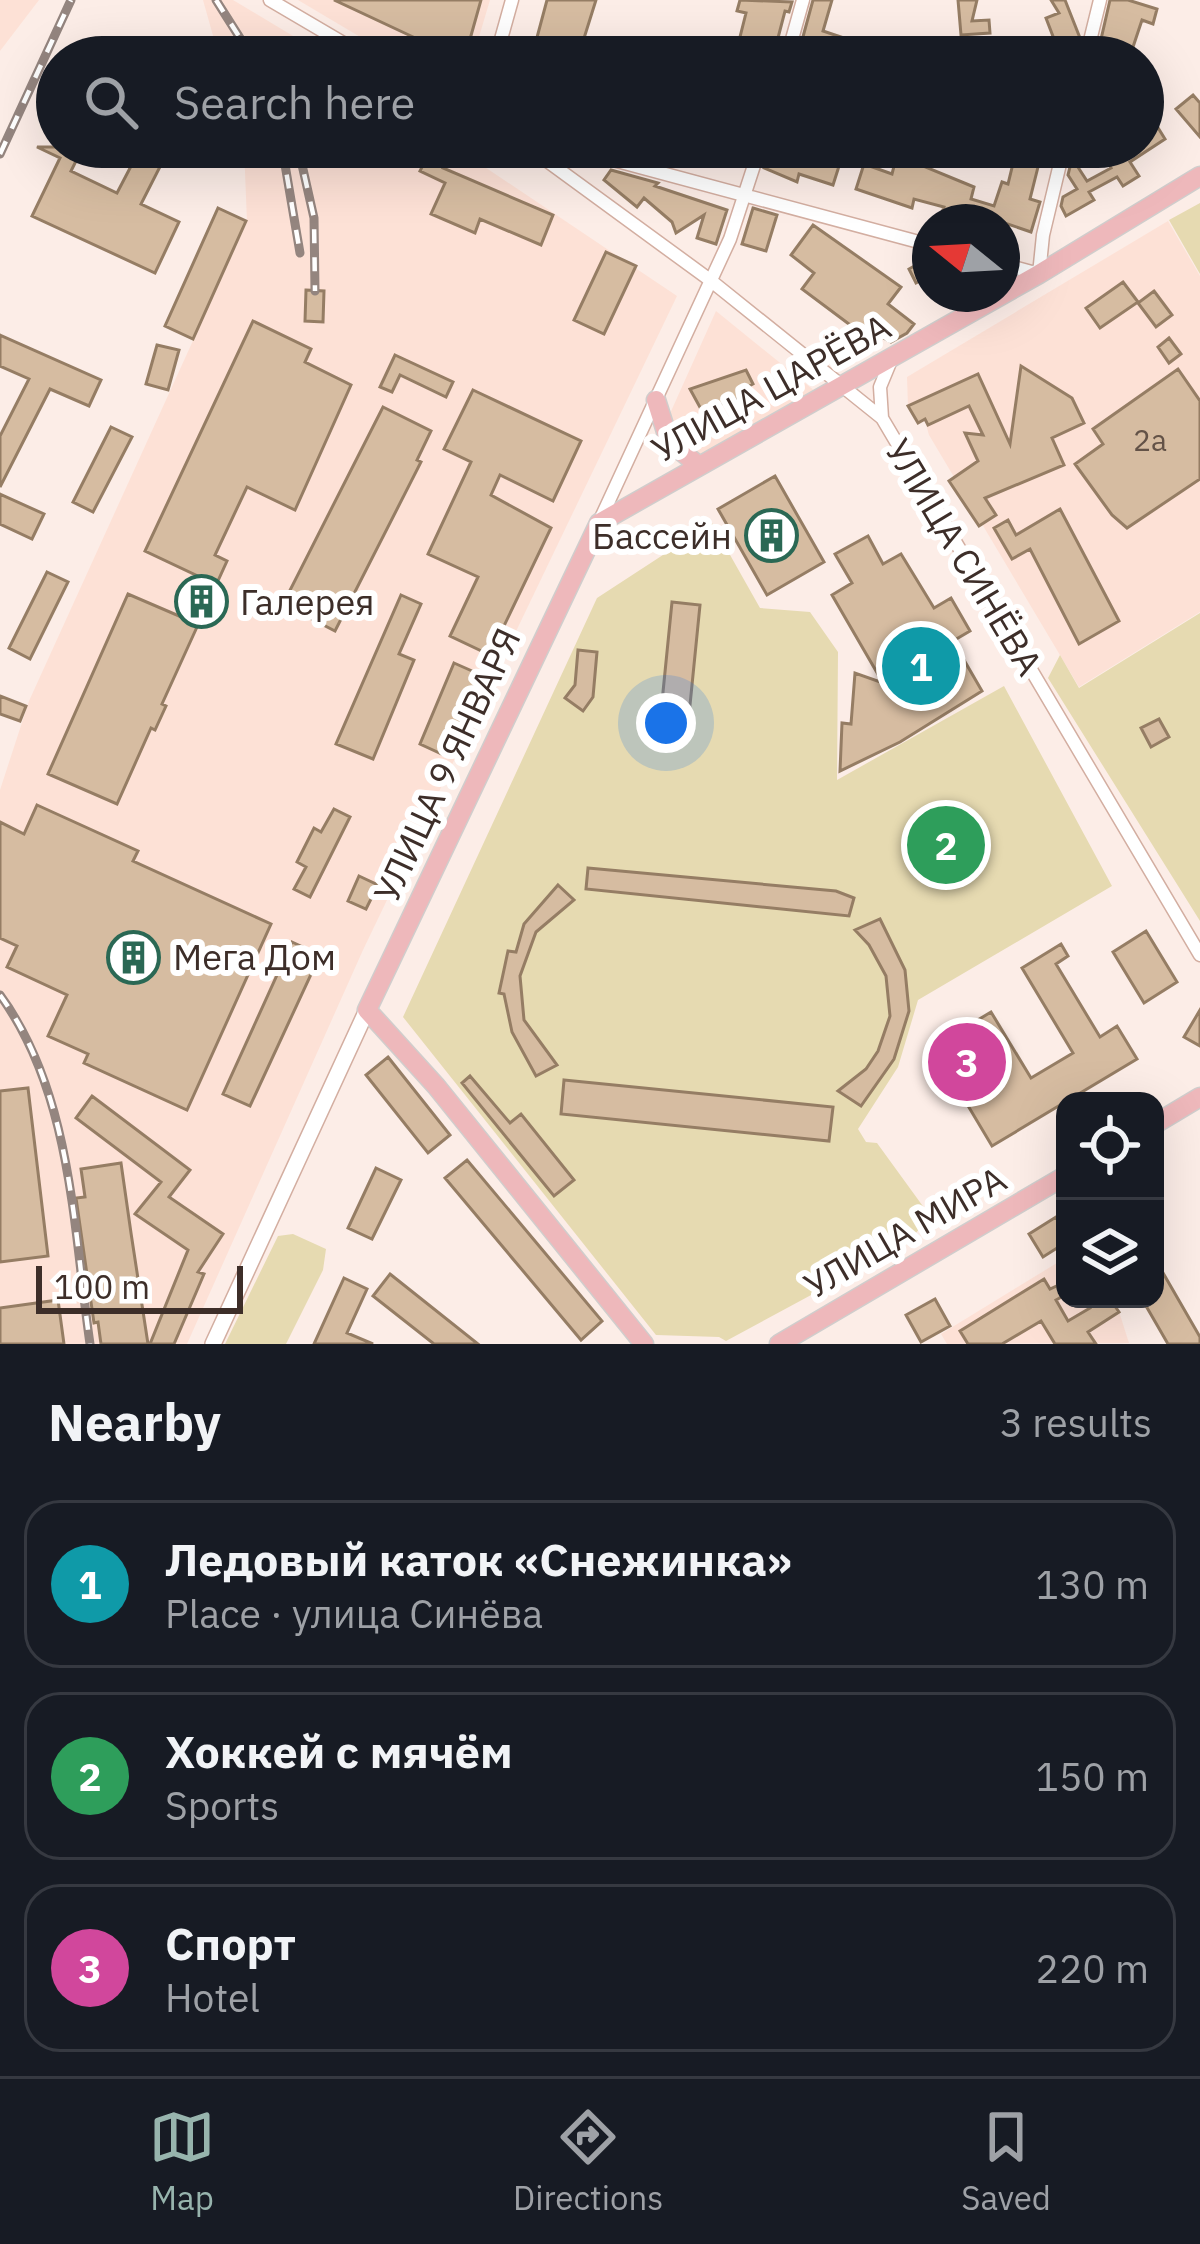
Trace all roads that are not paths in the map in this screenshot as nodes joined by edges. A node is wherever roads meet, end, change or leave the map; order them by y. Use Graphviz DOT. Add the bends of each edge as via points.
graph roads {
  1 [pos="270,0"];
  2 [pos="512,0"];
  3 [pos="803,0"];
  4 [pos="1100,0"];
  5 [pos="332,36"];
  6 [pos="502,36"];
  7 [pos="793,36"];
  8 [pos="1091,36"];
  9 [pos="558,168"];
  10 [pos="643,168"];
  11 [pos="754,168"];
  12 [pos="1059,168"];
  13 [pos="1200,176"];
  14 [pos="746,196"];
  15 [pos="912,240"];
  16 [pos="1020,269"];
  17 [pos="1039,274"];
  18 [pos="710,280"];
  19 [pos="892,357"];
  20 [pos="841,386"];
  21 [pos="656,400"];
  22 [pos="882,418"];
  23 [pos="699,466"];
  24 [pos="598,523"];
  25 [pos="1200,955"];
  26 [pos="367,1010"];
  27 [pos="1200,1097"];
  28 [pos="1164,1119"];
  29 [pos="1056,1181"];
  30 [pos="213,1344"];
  31 [pos="644,1344"];
  32 [pos="779,1344"];
  1 -- 5 [label="street"];
  2 -- 6 [label="street"];
  3 -- 7 [label="street"];
  4 -- 8 [label="street"];
  9 -- 18 [label="street, УЛИЦА СИНЁВА"];
  10 -- 14 [label="street"];
  11 -- 14 [label="street, УЛИЦА 9 ЯНВАРЯ"];
  12 -- 17 [label="street"];
  13 -- 17 [label="main road, УЛИЦА ЦАРЁВА"];
  14 -- 15 [label="street"];
  14 -- 18 [label="street, УЛИЦА 9 ЯНВАРЯ"];
  16 -- 17 [label="street"];
  17 -- 19 [label="main road, УЛИЦА ЦАРЁВА"];
  18 -- 20 [label="street, УЛИЦА СИНЁВА"];
  18 -- 21 [label="street, УЛИЦА 9 ЯНВАРЯ"];
  19 -- 20 [label="main road, УЛИЦА ЦАРЁВА"];
  19 -- 22 [label="street" via="880,387"];
  20 -- 22 [label="street, УЛИЦА СИНЁВА"];
  20 -- 23 [label="main road, УЛИЦА ЦАРЁВА"];
  21 -- 23 [label="main road" via="669,441"];
  21 -- 24 [label="street, УЛИЦА 9 ЯНВАРЯ"];
  22 -- 25 [label="street, УЛИЦА СИНЁВА"];
  23 -- 24 [label="main road, УЛИЦА ЦАРЁВА"];
  24 -- 26 [label="main road, УЛИЦА 9 ЯНВАРЯ"];
  26 -- 30 [label="street, УЛИЦА 9 ЯНВАРЯ"];
  26 -- 31 [label="main road"];
  27 -- 28 [label="main road"];
  29 -- 32 [label="main road, УЛИЦА МИРА"];
}
